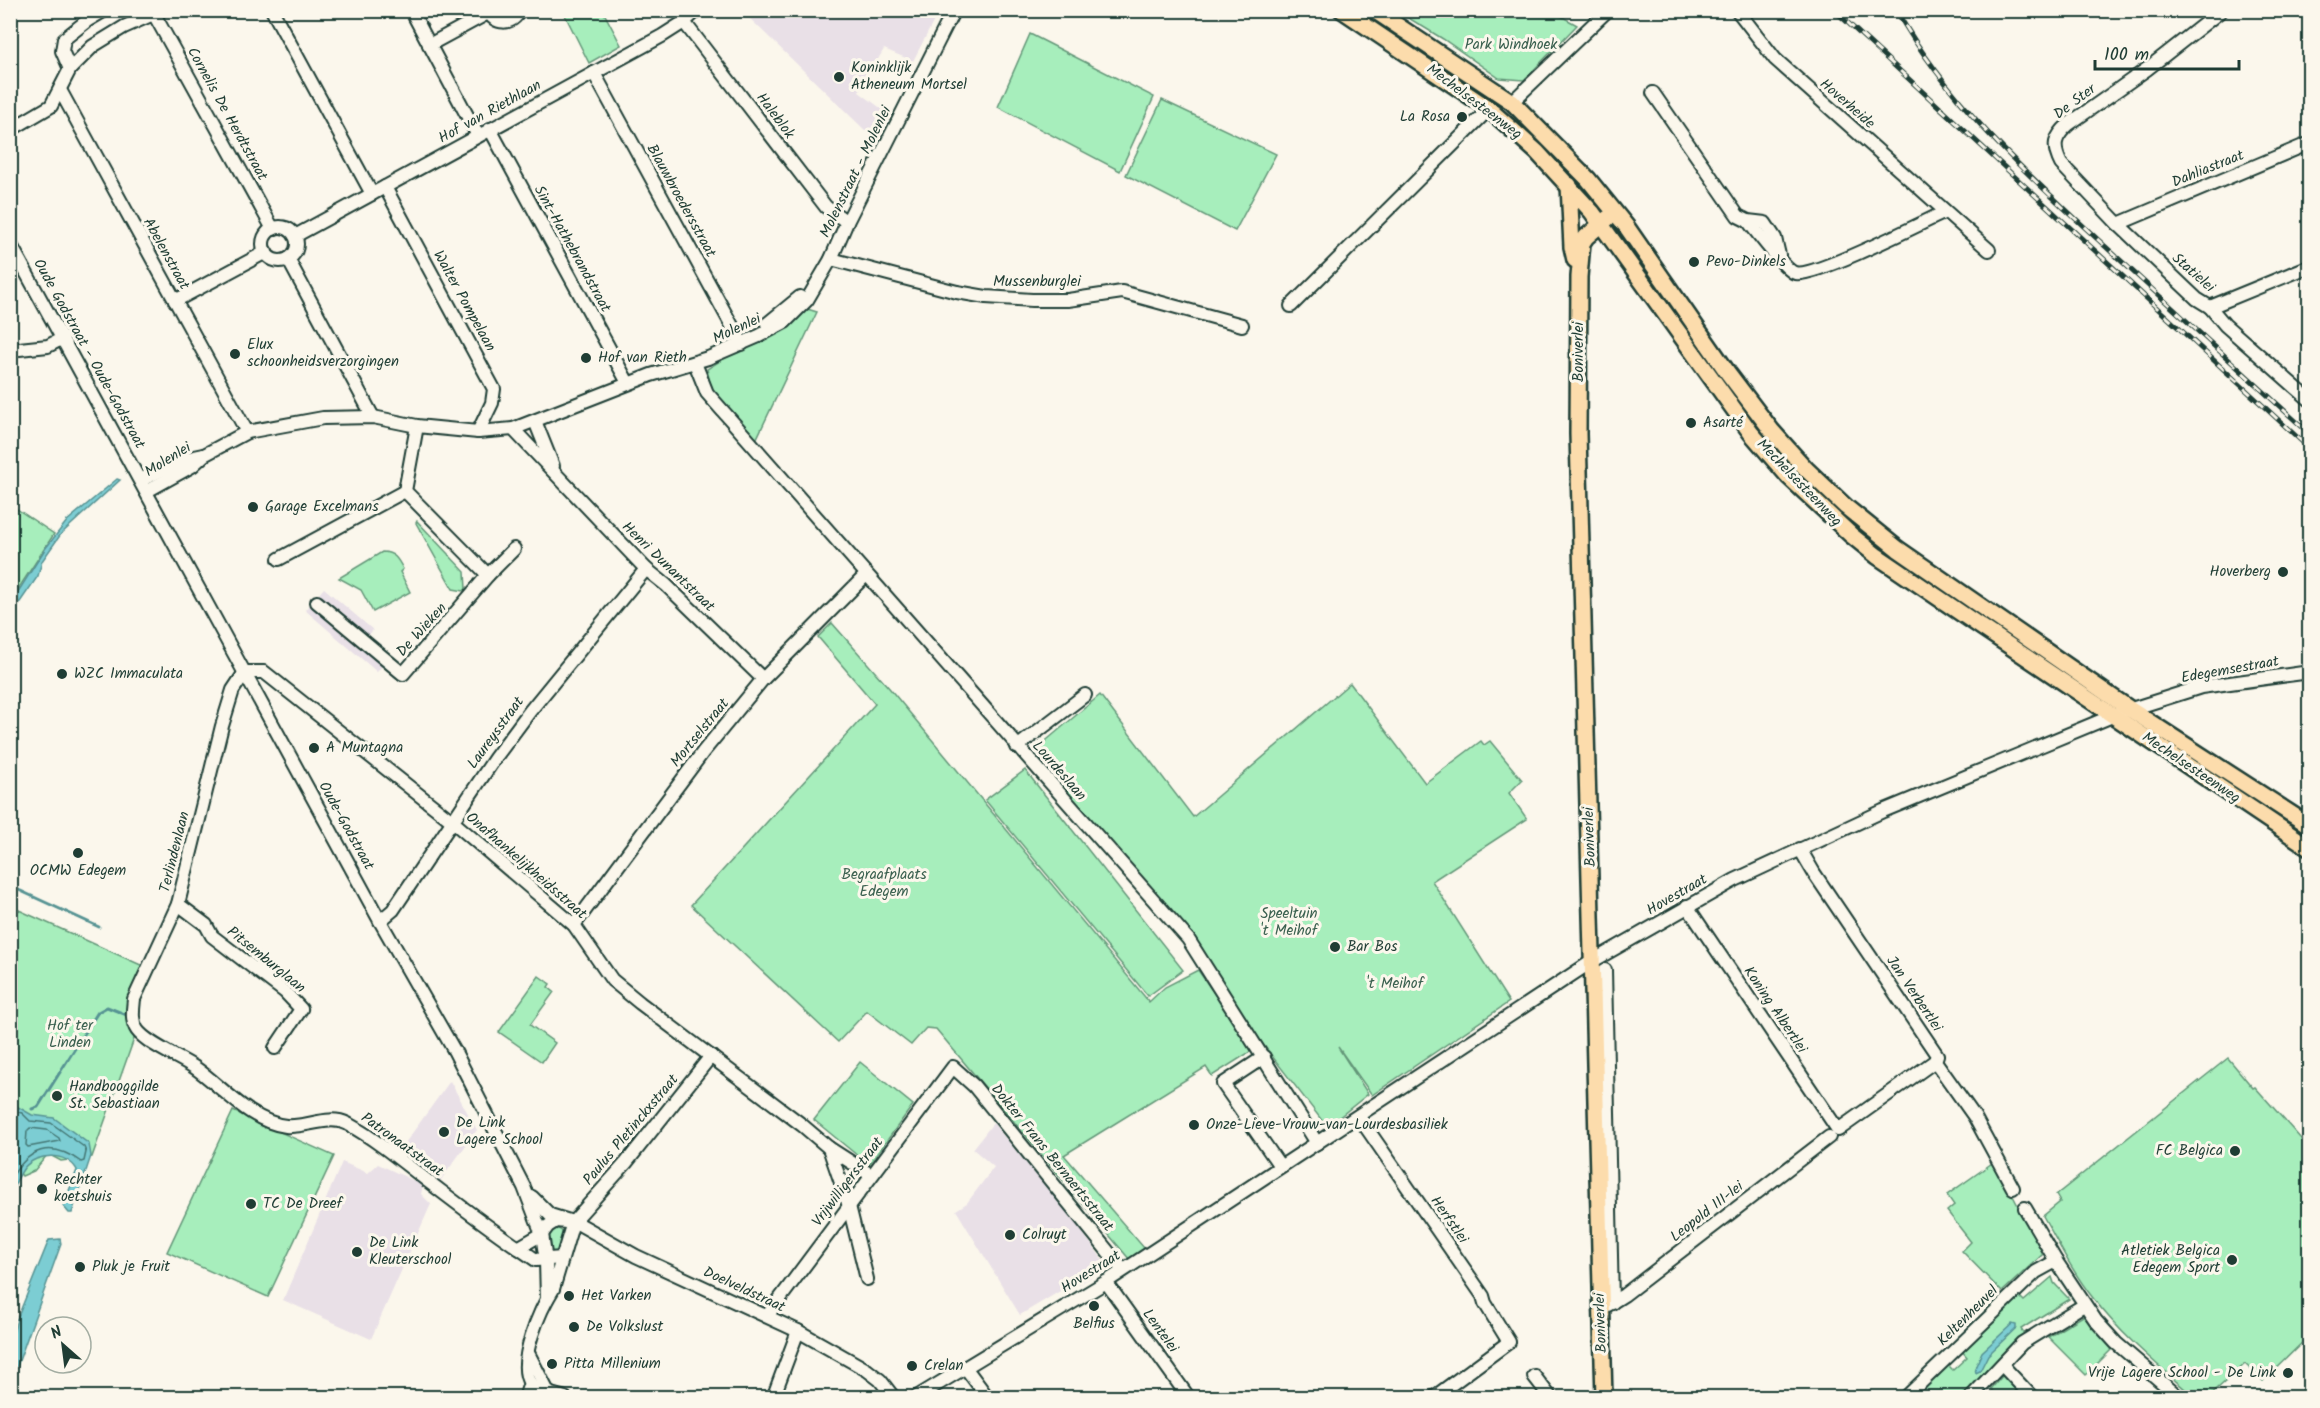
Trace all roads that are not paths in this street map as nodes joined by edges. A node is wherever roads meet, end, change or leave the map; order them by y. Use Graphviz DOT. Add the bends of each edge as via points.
graph roads {
  1 [pos="105,10"];
  2 [pos="272,10"];
  3 [pos="411,10"];
  4 [pos="520,10"];
  5 [pos="697,10"];
  6 [pos="954,10"];
  7 [pos="1342,10"];
  8 [pos="1374,10"];
  9 [pos="1608,10"];
  10 [pos="1737,10"];
  11 [pos="2222,10"];
  12 [pos="158,12"];
  13 [pos="488,12"];
  14 [pos="134,16"];
  15 [pos="684,22"];
  16 [pos="429,45"];
  17 [pos="70,69"];
  18 [pos="594,73"];
  19 [pos="60,90"];
  20 [pos="1653,93"];
  21 [pos="1512,102"];
  22 [pos="1488,110"];
  23 [pos="490,129"];
  24 [pos="10,130"];
  25 [pos="478,136"];
  26 [pos="2310,143"];
  27 [pos="2061,164"];
  28 [pos="1569,185"];
  29 [pos="385,187"];
  30 [pos="372,194"];
  31 [pos="1611,208"];
  32 [pos="1945,212"];
  33 [pos="1596,218"];
  34 [pos="847,222"];
  35 [pos="2118,224"];
  36 [pos="273,229"];
  37 [pos="1572,234"];
  38 [pos="295,236"];
  39 [pos="10,243"];
  40 [pos="1989,249"];
  41 [pos="266,252"];
  42 [pos="288,259"];
  43 [pos="831,259"];
  44 [pos="2310,266"];
  45 [pos="1579,277"];
  46 [pos="175,302"];
  47 [pos="1291,306"];
  48 [pos="2210,307"];
  49 [pos="1242,325"];
  50 [pos="63,338"];
  51 [pos="740,340"];
  52 [pos="10,350"];
  53 [pos="695,363"];
  54 [pos="651,375"];
  55 [pos="628,383"];
  56 [pos="2310,400"];
  57 [pos="373,417"];
  58 [pos="535,421"];
  59 [pos="417,426"];
  60 [pos="513,429"];
  61 [pos="247,432"];
  62 [pos="478,432"];
  63 [pos="556,473"];
  64 [pos="144,485"];
  65 [pos="405,491"];
  66 [pos="514,549"];
  67 [pos="279,559"];
  68 [pos="646,569"];
  69 [pos="488,575"];
  70 [pos="867,575"];
  71 [pos="317,602"];
  72 [pos="245,672"];
  73 [pos="2310,672"];
  74 [pos="763,679"];
  75 [pos="1085,695"];
  76 [pos="2122,713"];
  77 [pos="1017,747"];
  78 [pos="452,821"];
  79 [pos="2310,826"];
  80 [pos="1800,849"];
  81 [pos="2310,849"];
  82 [pos="178,904"];
  83 [pos="1687,906"];
  84 [pos="380,921"];
  85 [pos="574,925"];
  86 [pos="1591,962"];
  87 [pos="1605,970"];
  88 [pos="142,1035"];
  89 [pos="275,1048"];
  90 [pos="711,1056"];
  91 [pos="1264,1057"];
  92 [pos="1935,1061"];
  93 [pos="953,1067"];
  94 [pos="1359,1117"];
  95 [pos="1834,1134"];
  96 [pos="1317,1143"];
  97 [pos="830,1148"];
  98 [pos="1280,1166"];
  99 [pos="871,1175"];
  100 [pos="524,1187"];
  101 [pos="2013,1188"];
  102 [pos="849,1206"];
  103 [pos="2025,1208"];
  104 [pos="573,1222"];
  105 [pos="542,1234"];
  106 [pos="518,1248"];
  107 [pos="562,1258"];
  108 [pos="546,1261"];
  109 [pos="2056,1261"];
  110 [pos="1124,1270"];
  111 [pos="867,1279"];
  112 [pos="1106,1282"];
  113 [pos="547,1299"];
  114 [pos="2084,1305"];
  115 [pos="1606,1306"];
  116 [pos="767,1316"];
  117 [pos="798,1331"];
  118 [pos="2001,1365"];
  119 [pos="965,1367"];
  120 [pos="1534,1376"];
  121 [pos="535,1381"];
  122 [pos="546,1395"];
  123 [pos="525,1398"];
  124 [pos="565,1398"];
  125 [pos="773,1398"];
  126 [pos="894,1398"];
  127 [pos="915,1398"];
  128 [pos="988,1398"];
  129 [pos="1189,1398"];
  130 [pos="1433,1398"];
  131 [pos="1551,1398"];
  132 [pos="1604,1398"];
  133 [pos="1905,1398"];
  134 [pos="1970,1398"];
  135 [pos="2033,1398"];
  136 [pos="2180,1398"];
  1 -- 17 [label="street" via="64,39 62,51"];
  2 -- 30 [label="street"];
  3 -- 16 [label="street"];
  4 -- 13 [label="street" via="514,19 504,22 495,20"];
  5 -- 15 [label="street, Hof van Riethlaan"];
  6 -- 34 [label="street, Molenstraat - Molenlei"];
  7 -- 22 [label="main road, Mechelsesteenweg"];
  8 -- 21 [label="main road, Mechelsesteenweg"];
  9 -- 21 [label="street"];
  10 -- 32 [label="street, Hoverheide" via="1774,59"];
  11 -- 27 [label="street, De Ster" via="2059,133 2054,142"];
  12 -- 14 [label="street"];
  12 -- 36 [label="street, Cornelis De Herdtstraat"];
  13 -- 16 [label="street"];
  14 -- 17 [label="street" via="93,46"];
  15 -- 18 [label="street, Hof van Riethlaan"];
  15 -- 34 [label="street, Haleblok" via="826,207"];
  16 -- 25 [label="street"];
  17 -- 19 [label="street"];
  18 -- 23 [label="street, Hof van Riethlaan"];
  18 -- 51 [label="street, Blauwbroedersstraat"];
  19 -- 24 [label="street" via="45,111"];
  19 -- 46 [label="street, Abelenstraat"];
  20 -- 32 [label="street" via="1738,216 1748,221 1793,273 1806,274"];
  21 -- 31 [label="main road, Mechelsesteenweg"];
  22 -- 28 [label="main road, Mechelsesteenweg"];
  22 -- 47 [label="street"];
  23 -- 25 [label="street, Hof van Riethlaan"];
  23 -- 55 [label="street, Sint-Hathebrandstraat"];
  25 -- 29 [label="street, Hof van Riethlaan"];
  26 -- 35 [label="street, Dahliastraat"];
  27 -- 35 [label="street, Statielei"];
  28 -- 33 [label="main road, Mechelsesteenweg"];
  28 -- 37 [label="main road, Boniverlei"];
  29 -- 30 [label="street, Hof van Riethlaan"];
  29 -- 62 [label="street, Walter Pompelaan" via="494,389 492,403"];
  30 -- 38 [label="street, Hof van Riethlaan"];
  31 -- 33 [label="main road"];
  31 -- 76 [label="main road, Mechelsesteenweg" via="1749,402 1826,489 1898,549"];
  32 -- 40 [label="street, Hoverheide"];
  33 -- 37 [label="main road"];
  33 -- 45 [label="main road, Boniverlei" via="1582,243"];
  33 -- 76 [label="main road, Mechelsesteenweg" via="1751,433 1819,506 1877,556"];
  34 -- 43 [label="street, Molenstraat - Molenlei"];
  35 -- 48 [label="street, Statielei"];
  36 -- 38 [label="street" via="288,229"];
  36 -- 41 [label="street" via="264,239"];
  37 -- 45 [label="main road, Boniverlei"];
  38 -- 42 [label="street" via="295,251"];
  39 -- 50 [label="street, Oude Godstraat - Oude-Godstraat"];
  41 -- 42 [label="street" via="276,260"];
  41 -- 46 [label="street"];
  42 -- 57 [label="street"];
  43 -- 49 [label="street, Mussenburglei" via="986,297 1068,300 1122,292"];
  43 -- 51 [label="street, Molenstraat - Molenlei" via="816,282 768,324"];
  44 -- 48 [label="street"];
  45 -- 86 [label="main road, Boniverlei" via="1578,434 1592,880"];
  46 -- 61 [label="street, Abelenstraat"];
  48 -- 56 [label="street, Statielei"];
  50 -- 52 [label="street" via="48,346"];
  50 -- 64 [label="street, Oude Godstraat - Oude-Godstraat"];
  51 -- 53 [label="street, Molenlei"];
  51 -- 54 [label="street" via="674,361"];
  53 -- 54 [label="street, Molenlei"];
  53 -- 70 [label="street, Lourdeslaan" via="707,393"];
  54 -- 55 [label="street"];
  55 -- 58 [label="street"];
  57 -- 59 [label="street"];
  57 -- 61 [label="street" via="323,418"];
  58 -- 60 [label="street"];
  58 -- 63 [label="street, Henri Dunantstraat"];
  59 -- 62 [label="street"];
  59 -- 65 [label="street"];
  60 -- 62 [label="street"];
  60 -- 63 [label="street, Henri Dunantstraat"];
  61 -- 64 [label="street, Molenlei" via="204,455 192,466"];
  63 -- 68 [label="street, Henri Dunantstraat"];
  64 -- 72 [label="street, Oude-Godstraat"];
  65 -- 67 [label="street"];
  65 -- 69 [label="street"];
  66 -- 69 [label="street, De Wieken"];
  68 -- 74 [label="street, Henri Dunantstraat"];
  68 -- 78 [label="street, Laureysstraat" via="530,711"];
  69 -- 71 [label="street, De Wieken" via="403,674"];
  70 -- 74 [label="street, Mortselstraat"];
  70 -- 77 [label="street, Lourdeslaan"];
  72 -- 78 [label="street, Onafhankelijkheidsstraat" via="264,672"];
  72 -- 82 [label="street, Terlindenlaan" via="233,690 222,726"];
  72 -- 84 [label="street, Oude-Godstraat"];
  73 -- 76 [label="street, Edegemsestraat" via="2201,687"];
  74 -- 85 [label="street, Mortselstraat" via="703,752"];
  75 -- 77 [label="street"];
  76 -- 79 [label="main road, Mechelsesteenweg"];
  76 -- 80 [label="street, Hovestraat" via="1882,811"];
  76 -- 81 [label="main road, Mechelsesteenweg" via="2145,736"];
  77 -- 91 [label="street, Lourdeslaan" via="1188,939"];
  78 -- 84 [label="street, Laureysstraat" via="393,910"];
  78 -- 85 [label="street, Onafhankelijkheidsstraat"];
  80 -- 83 [label="street, Hovestraat"];
  80 -- 92 [label="street, Jan Verbertlei" via="1937,1054"];
  82 -- 88 [label="street, Terlindenlaan" via="134,999 134,1022"];
  82 -- 89 [label="street, Pitsemburglaan" via="301,1009"];
  83 -- 86 [label="street, Hovestraat"];
  83 -- 95 [label="street, Koning Albertlei"];
  84 -- 100 [label="street, Oude-Godstraat" via="455,1052"];
  85 -- 90 [label="street, Onafhankelijkheidsstraat" via="612,981"];
  86 -- 94 [label="street, Hovestraat"];
  86 -- 115 [label="main road, Boniverlei"];
  87 -- 115 [label="street, Boniverlei"];
  88 -- 106 [label="street, Patronaatstraat" via="196,1069 239,1104 273,1122 286,1126 336,1119 346,1123"];
  90 -- 97 [label="street, Onafhankelijkheidsstraat"];
  90 -- 104 [label="street, Paulus Pletinckxstraat" via="626,1163"];
  91 -- 96 [label="street, Lourdeslaan"];
  91 -- 98 [label="street" via="1222,1084"];
  92 -- 95 [label="street, Leopold III-lei"];
  92 -- 101 [label="street, Jan Verbertlei" via="1974,1116"];
  93 -- 99 [label="street, Vrijwilligersstraat"];
  93 -- 110 [label="street, Dokter Frans Bernaertsstraat" via="974,1086"];
  94 -- 96 [label="street, Hovestraat"];
  94 -- 130 [label="street, Herfstlei" via="1483,1296 1509,1342"];
  95 -- 115 [label="street, Leopold III-lei"];
  96 -- 98 [label="street, Hovestraat"];
  97 -- 99 [label="street, Onafhankelijkheidsstraat"];
  97 -- 102 [label="street"];
  98 -- 110 [label="street, Hovestraat"];
  99 -- 102 [label="street, Vrijwilligersstraat"];
  100 -- 104 [label="street, Oude-Godstraat" via="550,1215"];
  100 -- 105 [label="street, Oude-Godstraat"];
  102 -- 111 [label="street"];
  102 -- 116 [label="street, Vrijwilligersstraat"];
  103 -- 109 [label="street"];
  104 -- 105 [label="street" via="556,1221"];
  104 -- 107 [label="street"];
  104 -- 116 [label="street, Doelveldstraat" via="636,1256"];
  105 -- 106 [label="street"];
  105 -- 108 [label="street, Oude-Godstraat"];
  106 -- 108 [label="street, Patronaatstraat" via="536,1260"];
  107 -- 108 [label="street"];
  107 -- 113 [label="street"];
  108 -- 113 [label="street, Oude-Godstraat"];
  109 -- 114 [label="street"];
  109 -- 133 [label="street, Keltenheuvel" via="2036,1272"];
  110 -- 112 [label="street, Hovestraat"];
  112 -- 119 [label="street, Hovestraat"];
  112 -- 129 [label="street, Lentelei"];
  113 -- 121 [label="street" via="528,1353"];
  114 -- 118 [label="street" via="2022,1343"];
  114 -- 136 [label="street" via="2116,1343"];
  115 -- 132 [label="main road, Boniverlei"];
  116 -- 117 [label="street, Doelveldstraat"];
  117 -- 125 [label="street"];
  117 -- 126 [label="street, Doelveldstraat" via="867,1370"];
  118 -- 134 [label="street"];
  118 -- 135 [label="street"];
  119 -- 127 [label="street, Hovestraat"];
  119 -- 128 [label="street"];
  120 -- 131 [label="street"];
  121 -- 122 [label="street"];
  121 -- 123 [label="street"];
  122 -- 124 [label="street"];
}
